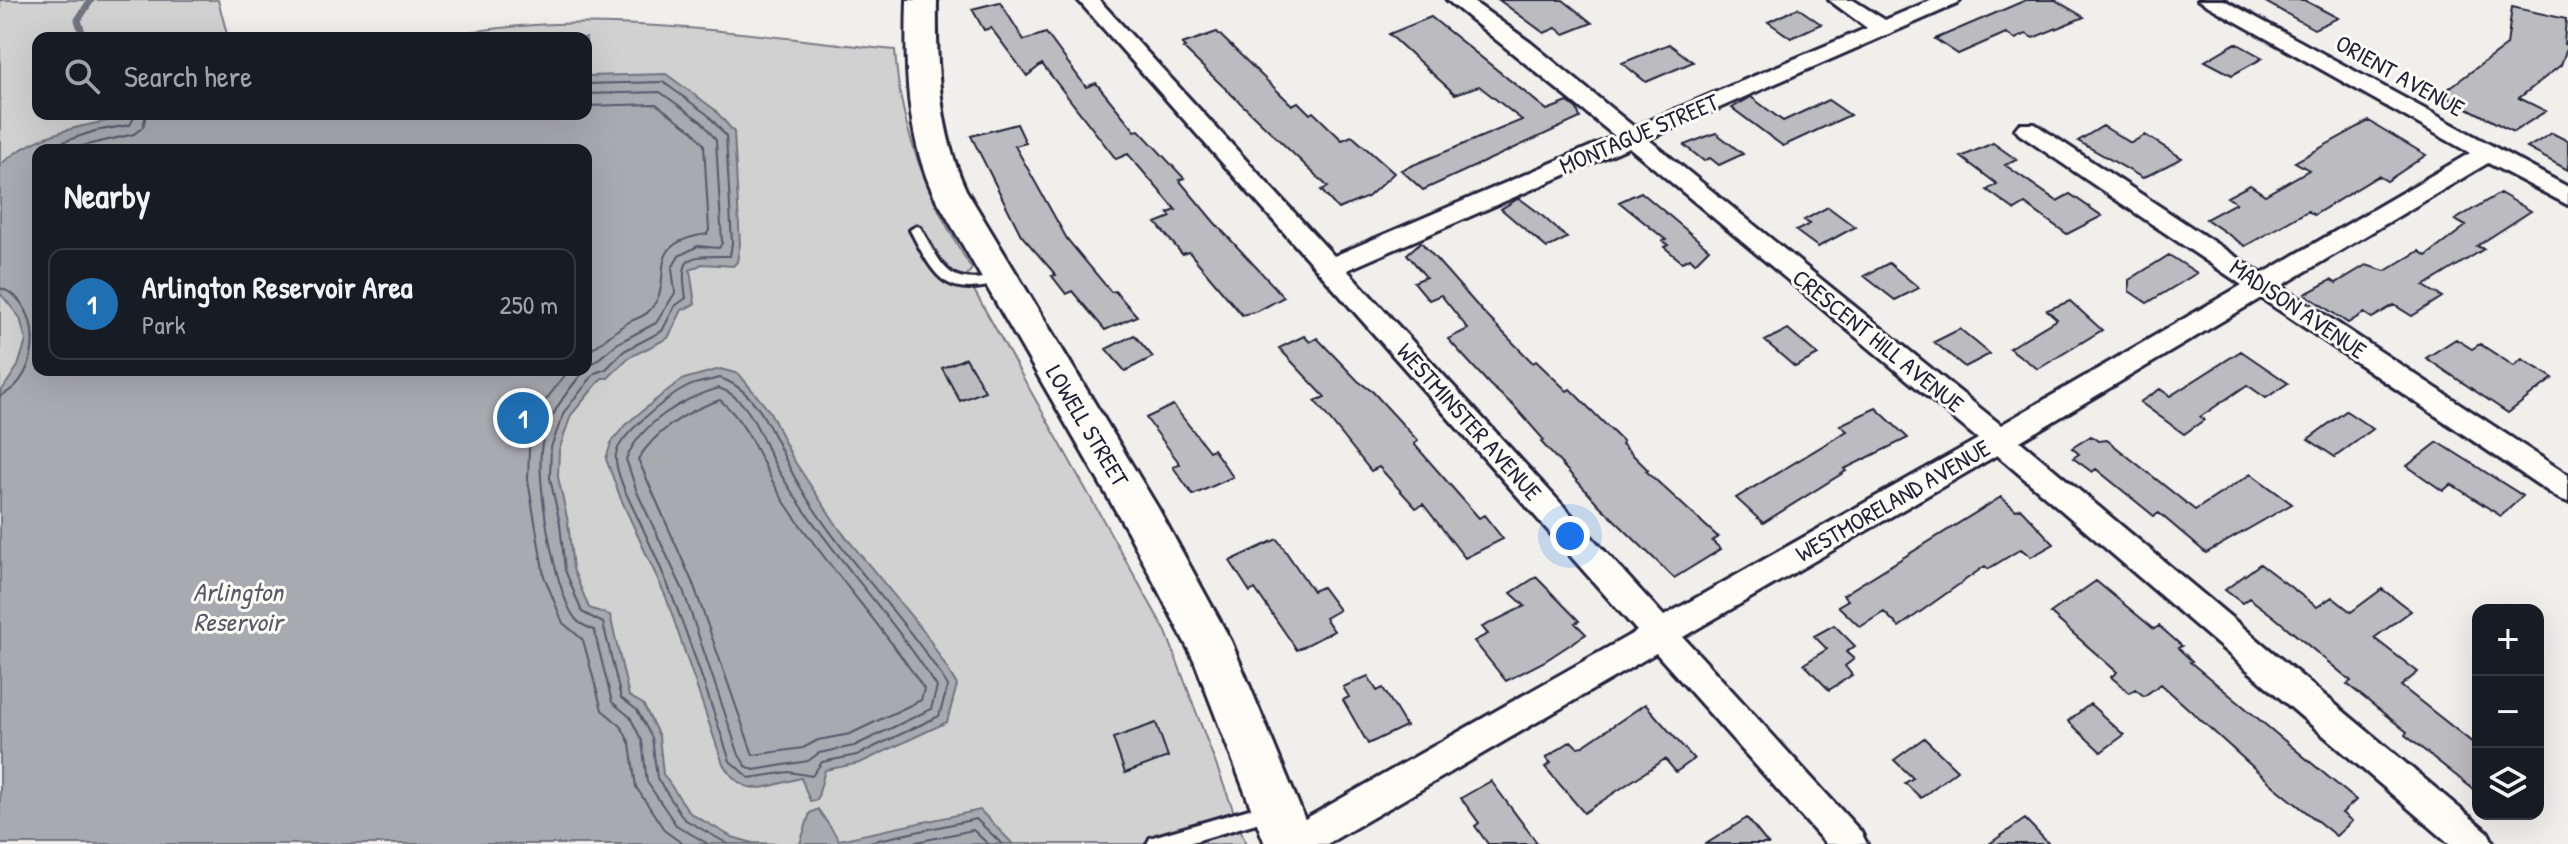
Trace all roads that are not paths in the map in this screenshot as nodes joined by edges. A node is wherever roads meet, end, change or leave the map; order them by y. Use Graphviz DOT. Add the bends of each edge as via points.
graph roads {
  1 [pos="922,0"];
  2 [pos="1088,0"];
  3 [pos="1457,0"];
  4 [pos="1839,0"];
  5 [pos="1950,0"];
  6 [pos="2208,0"];
  7 [pos="1882,28"];
  8 [pos="2027,129"];
  9 [pos="1631,137"];
  10 [pos="2488,153"];
  11 [pos="2568,197"];
  12 [pos="916,230"];
  13 [pos="1329,268"];
  14 [pos="1000,279"];
  15 [pos="2263,285"];
  16 [pos="1999,440"];
  17 [pos="2568,490"];
  18 [pos="1661,633"];
  19 [pos="1286,833"];
  20 [pos="1156,844"];
  21 [pos="1849,844"];
  22 [pos="2476,844"];
  1 -- 14 [label="main road, LOWELL STREET" via="928,101 946,183"];
  2 -- 13 [label="street, WESTMINSTER AVENUE"];
  3 -- 9 [label="street, CRESCENT HILL AVENUE"];
  4 -- 7 [label="street"];
  5 -- 7 [label="street, MONTAGUE STREET"];
  6 -- 10 [label="street, ORIENT AVENUE"];
  7 -- 9 [label="street, MONTAGUE STREET"];
  8 -- 15 [label="street, MADISON AVENUE"];
  9 -- 13 [label="street, MONTAGUE STREET"];
  9 -- 16 [label="street, CRESCENT HILL AVENUE"];
  10 -- 11 [label="street, ORIENT AVENUE"];
  10 -- 15 [label="street, WESTMORELAND AVENUE"];
  12 -- 14 [label="lane" via="945,277 972,287"];
  13 -- 18 [label="street, WESTMINSTER AVENUE"];
  14 -- 19 [label="main road, LOWELL STREET" via="1143,520 1215,655"];
  15 -- 16 [label="street, WESTMORELAND AVENUE"];
  15 -- 17 [label="street, MADISON AVENUE"];
  16 -- 18 [label="street, WESTMORELAND AVENUE"];
  16 -- 22 [label="street, CRESCENT HILL AVENUE"];
  18 -- 19 [label="street, WESTMORELAND AVENUE"];
  18 -- 21 [label="street, WESTMINSTER AVENUE"];
  19 -- 20 [label="lane"];
}
